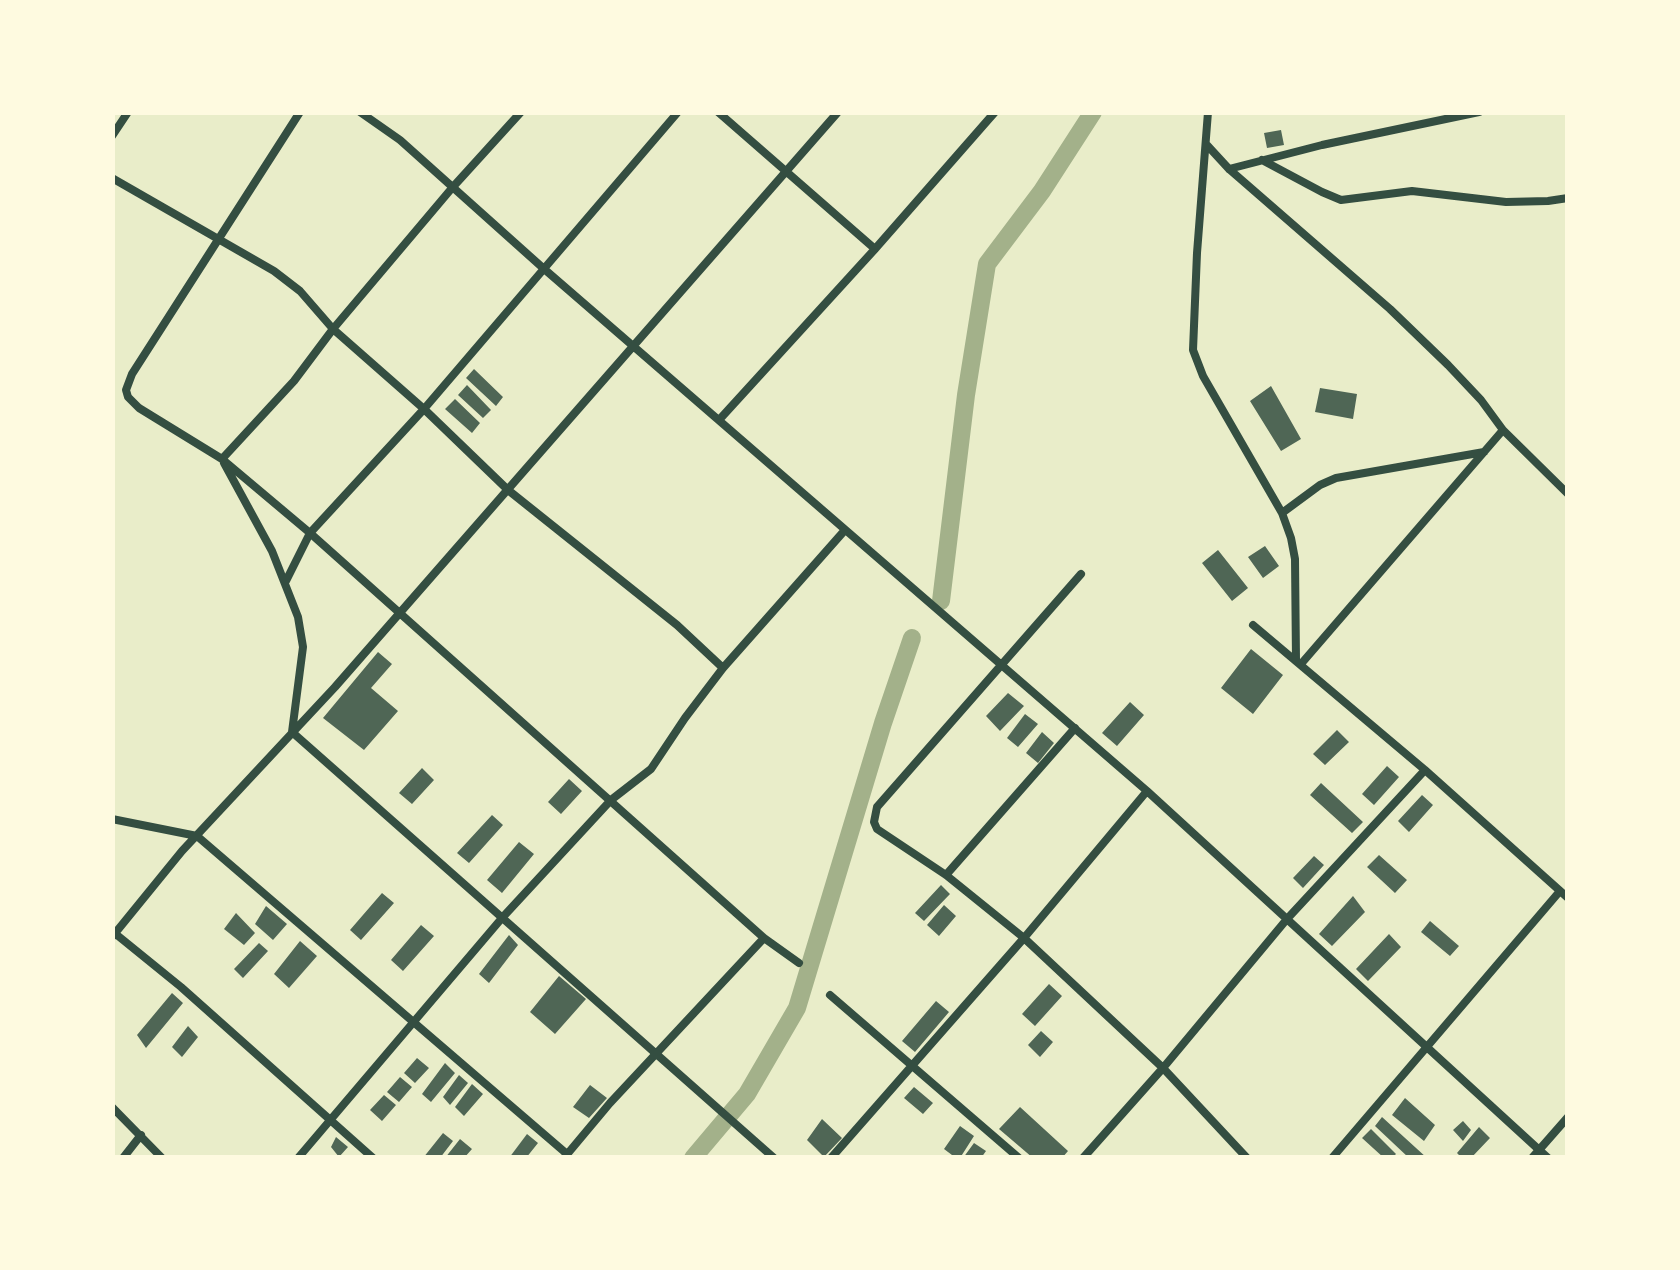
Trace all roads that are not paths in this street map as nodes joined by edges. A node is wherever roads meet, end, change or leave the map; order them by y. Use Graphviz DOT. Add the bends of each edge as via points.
graph roads {
  1 [pos="128,112"];
  2 [pos="300,112"];
  3 [pos="360,112"];
  4 [pos="520,112"];
  5 [pos="678,112"];
  6 [pos="718,112"];
  7 [pos="838,112"];
  8 [pos="995,112"];
  9 [pos="1208,112"];
  10 [pos="1479,112"];
  11 [pos="112,136"];
  12 [pos="1206,144"];
  13 [pos="1262,160"];
  14 [pos="1229,169"];
  15 [pos="787,173"];
  16 [pos="112,178"];
  17 [pos="452,188"];
  18 [pos="1568,198"];
  19 [pos="216,239"];
  20 [pos="875,249"];
  21 [pos="543,268"];
  22 [pos="333,329"];
  23 [pos="632,345"];
  24 [pos="424,408"];
  25 [pos="719,420"];
  26 [pos="1504,430"];
  27 [pos="1484,452"];
  28 [pos="222,459"];
  29 [pos="508,490"];
  30 [pos="1568,494"];
  31 [pos="1282,513"];
  32 [pos="844,530"];
  33 [pos="310,533"];
  34 [pos="1081,574"];
  35 [pos="286,581"];
  36 [pos="398,612"];
  37 [pos="1253,625"];
  38 [pos="1299,662"];
  39 [pos="1000,665"];
  40 [pos="723,668"];
  41 [pos="1075,728"];
  42 [pos="292,732"];
  43 [pos="1424,770"];
  44 [pos="1147,791"];
  45 [pos="612,800"];
  46 [pos="112,820"];
  47 [pos="198,836"];
  48 [pos="946,874"];
  49 [pos="1560,891"];
  50 [pos="1568,898"];
  51 [pos="502,918"];
  52 [pos="1287,919"];
  53 [pos="113,933"];
  54 [pos="764,938"];
  55 [pos="1024,938"];
  56 [pos="798,963"];
  57 [pos="830,995"];
  58 [pos="412,1021"];
  59 [pos="1427,1045"];
  60 [pos="656,1054"];
  61 [pos="911,1066"];
  62 [pos="1162,1068"];
  63 [pos="112,1107"];
  64 [pos="1568,1117"];
  65 [pos="330,1118"];
  66 [pos="141,1134"];
  67 [pos="1538,1149"];
  68 [pos="566,1156"];
  69 [pos="124,1158"];
  70 [pos="162,1158"];
  71 [pos="298,1158"];
  72 [pos="373,1158"];
  73 [pos="774,1158"];
  74 [pos="831,1158"];
  75 [pos="1019,1158"];
  76 [pos="1083,1158"];
  77 [pos="1247,1158"];
  78 [pos="1332,1158"];
  79 [pos="1532,1158"];
  80 [pos="1548,1158"];
  1 -- 11 [label="street"];
  2 -- 19 [label="street"];
  3 -- 17 [label="street"];
  4 -- 17 [label="street"];
  5 -- 21 [label="street"];
  6 -- 15 [label="street"];
  7 -- 15 [label="street"];
  8 -- 20 [label="street"];
  9 -- 12 [label="street"];
  10 -- 13 [label="street"];
  12 -- 14 [label="street"];
  12 -- 31 [label="street" via="1193,350"];
  13 -- 14 [label="street"];
  13 -- 18 [label="street" via="1341,200 1412,191 1506,202"];
  14 -- 26 [label="street" via="1448,364"];
  15 -- 20 [label="street"];
  15 -- 23 [label="street"];
  16 -- 19 [label="street"];
  17 -- 21 [label="street"];
  17 -- 22 [label="street"];
  19 -- 22 [label="street" via="300,291"];
  19 -- 28 [label="street" via="126,390 131,402"];
  20 -- 25 [label="street"];
  21 -- 23 [label="street"];
  21 -- 24 [label="street"];
  22 -- 24 [label="street"];
  22 -- 28 [label="street"];
  23 -- 25 [label="street"];
  23 -- 29 [label="street"];
  24 -- 29 [label="street"];
  24 -- 33 [label="street"];
  25 -- 32 [label="street"];
  26 -- 27 [label="street"];
  26 -- 30 [label="street"];
  27 -- 31 [label="street" via="1336,478"];
  27 -- 38 [label="street"];
  28 -- 33 [label="street"];
  28 -- 35 [label="street"];
  29 -- 36 [label="street"];
  29 -- 40 [label="street"];
  31 -- 38 [label="street" via="1295,558"];
  32 -- 39 [label="street"];
  32 -- 40 [label="street"];
  33 -- 35 [label="street"];
  33 -- 36 [label="street"];
  34 -- 39 [label="street"];
  35 -- 42 [label="street" via="303,647"];
  36 -- 42 [label="street"];
  36 -- 45 [label="street"];
  37 -- 38 [label="street"];
  38 -- 43 [label="street"];
  39 -- 41 [label="street"];
  39 -- 48 [label="street" via="877,808 877,829"];
  40 -- 45 [label="street" via="652,769"];
  41 -- 44 [label="street"];
  41 -- 48 [label="street"];
  42 -- 47 [label="street"];
  42 -- 51 [label="street"];
  43 -- 49 [label="street"];
  43 -- 52 [label="street"];
  44 -- 52 [label="street"];
  44 -- 55 [label="street"];
  45 -- 51 [label="street"];
  45 -- 54 [label="street"];
  46 -- 47 [label="street"];
  47 -- 53 [label="street"];
  47 -- 58 [label="street"];
  48 -- 55 [label="street"];
  49 -- 50 [label="street"];
  49 -- 59 [label="street"];
  51 -- 58 [label="street"];
  51 -- 60 [label="street"];
  52 -- 59 [label="street"];
  52 -- 62 [label="street"];
  53 -- 65 [label="street"];
  54 -- 56 [label="street"];
  54 -- 60 [label="street"];
  55 -- 61 [label="street"];
  55 -- 62 [label="street"];
  57 -- 61 [label="street"];
  58 -- 65 [label="street"];
  58 -- 68 [label="street"];
  59 -- 67 [label="street"];
  59 -- 78 [label="street"];
  60 -- 68 [label="street"];
  60 -- 73 [label="street"];
  61 -- 74 [label="street"];
  61 -- 75 [label="street"];
  62 -- 76 [label="street"];
  62 -- 77 [label="street"];
  63 -- 66 [label="street"];
  64 -- 67 [label="street"];
  65 -- 71 [label="street"];
  65 -- 72 [label="street"];
  66 -- 69 [label="street"];
  66 -- 70 [label="street"];
  67 -- 79 [label="street"];
  67 -- 80 [label="street"];
}
